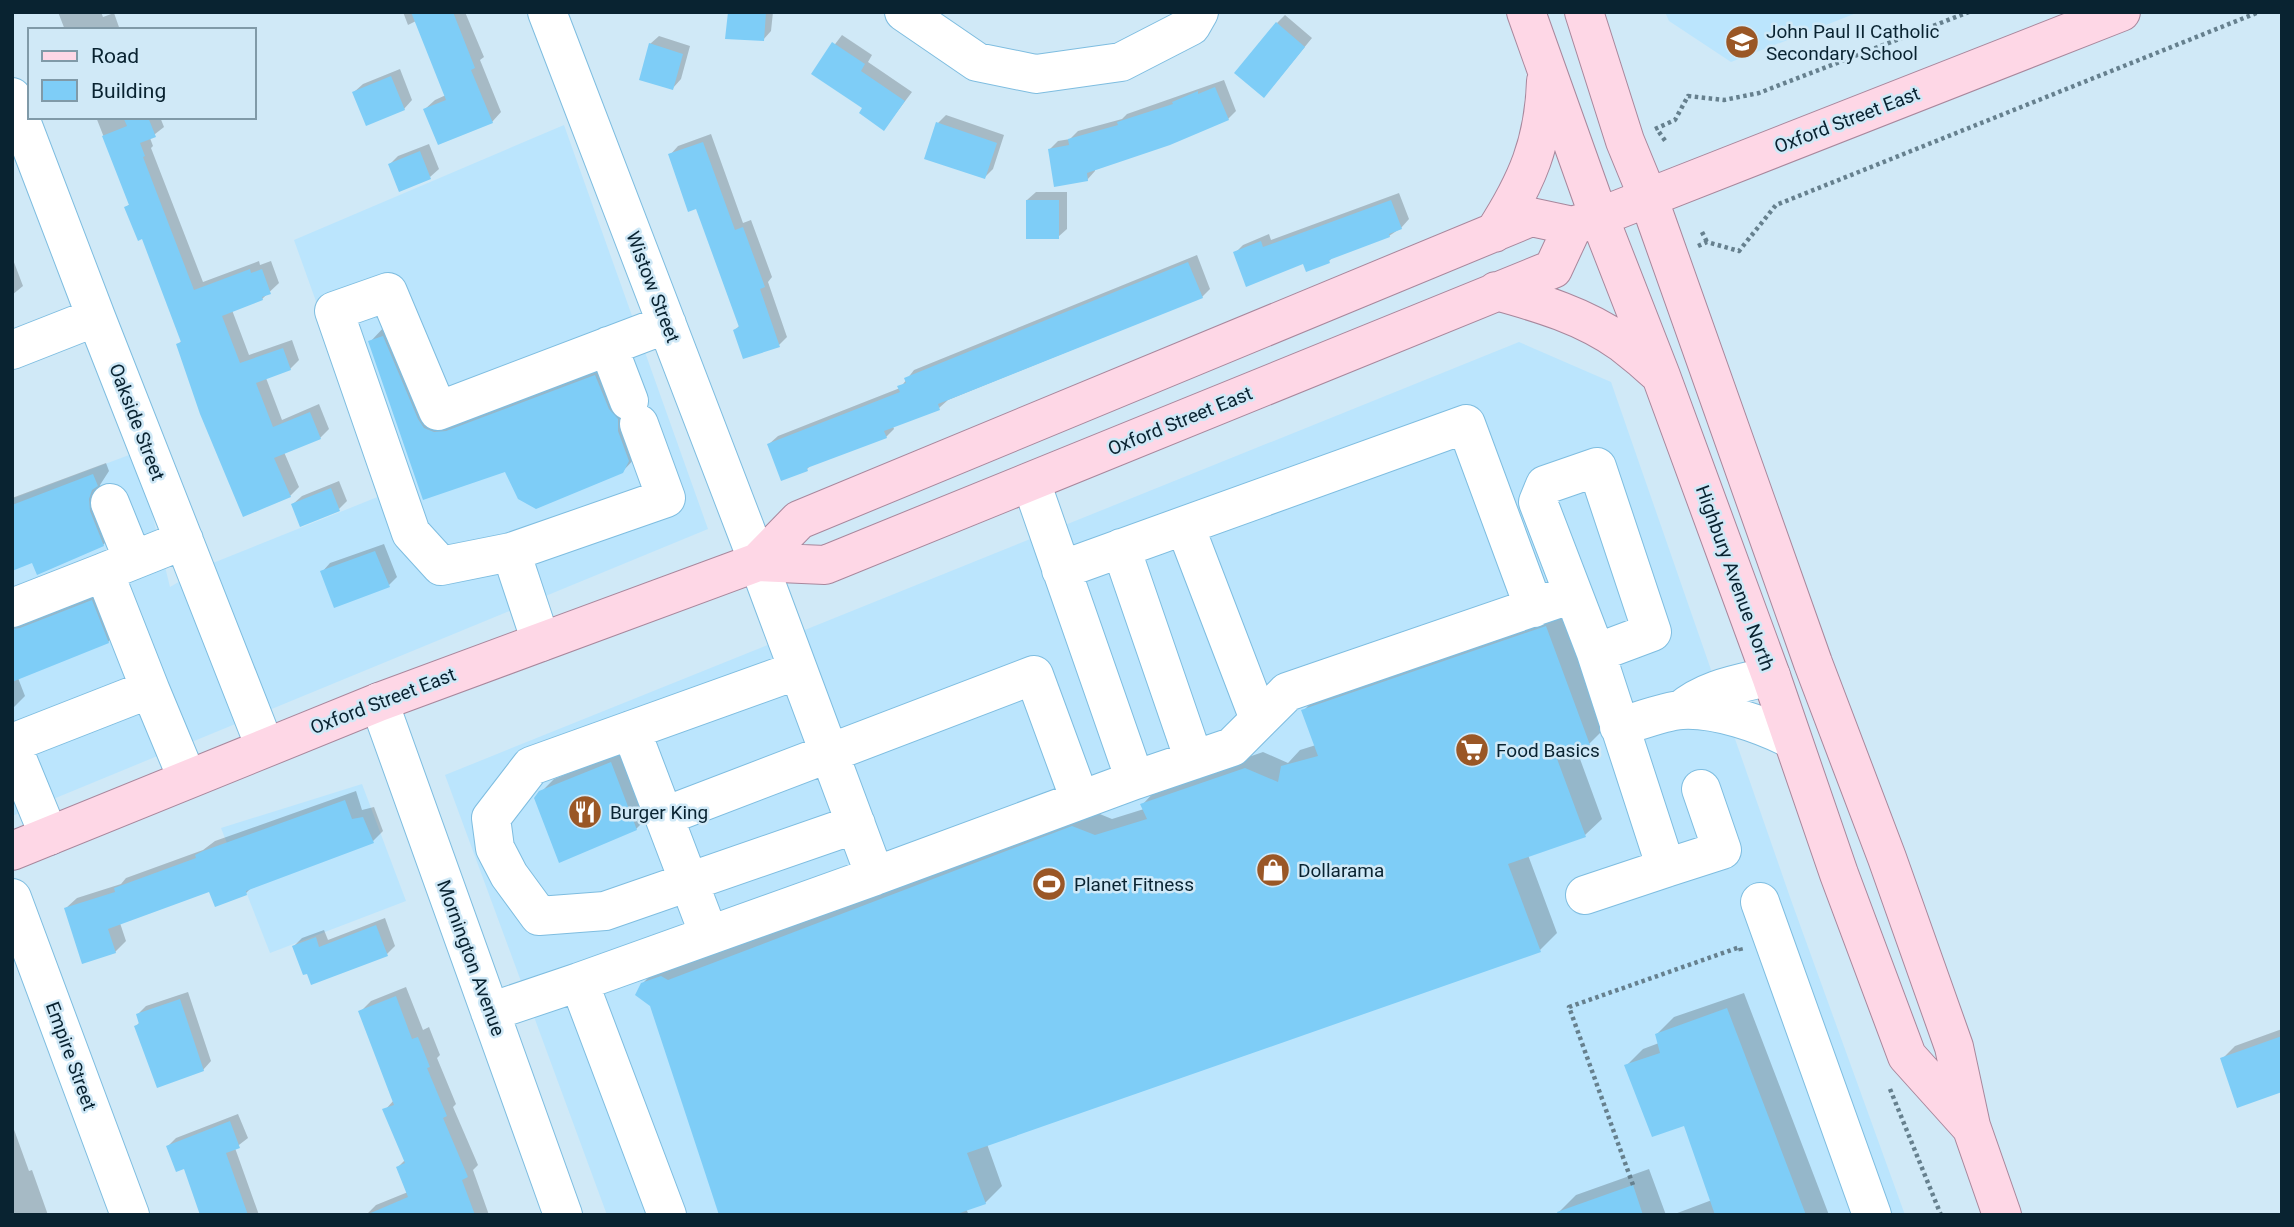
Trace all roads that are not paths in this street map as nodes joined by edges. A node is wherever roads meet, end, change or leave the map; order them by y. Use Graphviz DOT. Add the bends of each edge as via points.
graph roads {
  1 [pos="904,12"];
  2 [pos="1199,12"];
  3 [pos="1526,12"];
  4 [pos="1584,12"];
  5 [pos="2121,12"];
  6 [pos="558,18"];
  7 [pos="1547,72"];
  8 [pos="12,97"];
  9 [pos="1648,197"];
  10 [pos="1586,221"];
  11 [pos="1494,233"];
  12 [pos="1496,291"];
  13 [pos="96,317"];
  14 [pos="667,324"];
  15 [pos="608,346"];
  16 [pos="12,350"];
  17 [pos="1661,376"];
  18 [pos="1031,482"];
  19 [pos="110,503"];
  20 [pos="1185,526"];
  21 [pos="184,540"];
  22 [pos="1121,548"];
  23 [pos="511,552"];
  24 [pos="758,562"];
  25 [pos="118,566"];
  26 [pos="1061,570"];
  27 [pos="1572,594"];
  28 [pos="12,608"];
  29 [pos="1534,608"];
  30 [pos="541,642"];
  31 [pos="1596,653"];
  32 [pos="798,670"];
  33 [pos="1771,676"];
  34 [pos="150,689"];
  35 [pos="379,702"];
  36 [pos="1681,710"];
  37 [pos="1259,719"];
  38 [pos="1619,727"];
  39 [pos="631,730"];
  40 [pos="1791,739"];
  41 [pos="12,745"];
  42 [pos="265,747"];
  43 [pos="830,754"];
  44 [pos="1194,760"];
  45 [pos="187,778"];
  46 [pos="1135,780"];
  47 [pos="1701,789"];
  48 [pos="1080,800"];
  49 [pos="664,816"];
  50 [pos="856,824"];
  51 [pos="49,836"];
  52 [pos="12,851"];
  53 [pos="1666,868"];
  54 [pos="875,876"];
  55 [pos="689,882"];
  56 [pos="1585,895"];
  57 [pos="12,898"];
  58 [pos="1760,902"];
  59 [pos="709,935"];
  60 [pos="579,982"];
  61 [pos="490,1012"];
  62 [pos="1971,1126"];
  63 [pos="130,1215"];
  64 [pos="563,1215"];
  65 [pos="667,1215"];
  66 [pos="1872,1215"];
  67 [pos="2002,1215"];
  1 -- 2 [label="street" via="977,62 1036,74 1121,62 1191,26"];
  3 -- 7 [label="main road, Highbury Avenue North"];
  4 -- 9 [label="main road, Highbury Avenue North"];
  5 -- 9 [label="main road, Oxford Street East"];
  6 -- 14 [label="street, Wistow Street"];
  7 -- 10 [label="main road, Highbury Avenue North"];
  7 -- 11 [label="main road" via="1545,114 1530,167"];
  8 -- 13 [label="street, Oakside Street"];
  9 -- 10 [label="main road, Oxford Street East"];
  9 -- 62 [label="main road, Highbury Avenue North" via="1954,1047"];
  10 -- 11 [label="main road, Oxford Street East" via="1531,217"];
  10 -- 12 [label="main road, Oxford Street East" via="1553,269"];
  10 -- 17 [label="main road, Highbury Avenue North"];
  11 -- 24 [label="main road, Oxford Street East" via="799,520"];
  12 -- 17 [label="main road" via="1587,322 1622,343"];
  12 -- 18 [label="main road, Oxford Street East"];
  13 -- 16 [label="street"];
  13 -- 21 [label="street, Oakside Street"];
  14 -- 15 [label="street"];
  14 -- 24 [label="street, Wistow Street"];
  15 -- 23 [label="street" via="666,498"];
  15 -- 23 [label="street" via="438,411 388,292 334,312 411,533 441,566"];
  17 -- 33 [label="main road, Highbury Avenue North"];
  18 -- 24 [label="main road, Oxford Street East" via="825,565"];
  18 -- 26 [label="street"];
  19 -- 25 [label="street"];
  20 -- 22 [label="street"];
  20 -- 29 [label="street" via="1466,424"];
  20 -- 37 [label="street"];
  21 -- 25 [label="street"];
  21 -- 42 [label="street, Oakside Street"];
  22 -- 26 [label="street"];
  22 -- 44 [label="street"];
  23 -- 30 [label="street"];
  24 -- 30 [label="main road, Oxford Street East"];
  24 -- 32 [label="street, Wistow Street"];
  25 -- 28 [label="street"];
  25 -- 34 [label="street"];
  26 -- 46 [label="street"];
  27 -- 29 [label="street"];
  27 -- 31 [label="street"];
  27 -- 31 [label="street" via="1538,502 1545,485 1597,467 1652,632"];
  29 -- 37 [label="street" via="1287,692"];
  30 -- 35 [label="main road, Oxford Street East"];
  31 -- 38 [label="street"];
  32 -- 39 [label="street"];
  32 -- 43 [label="street, Wistow Street"];
  33 -- 36 [label="street" via="1720,688 1695,698"];
  33 -- 40 [label="main road, Highbury Avenue North"];
  34 -- 41 [label="street"];
  34 -- 45 [label="street"];
  35 -- 42 [label="main road, Oxford Street East"];
  35 -- 61 [label="street, Mornington Avenue"];
  36 -- 38 [label="street"];
  36 -- 40 [label="street" via="1750,722"];
  37 -- 44 [label="street" via="1232,747"];
  38 -- 53 [label="street"];
  39 -- 49 [label="street"];
  39 -- 55 [label="street" via="531,766 491,818 495,848 539,916 605,911"];
  40 -- 62 [label="main road, Highbury Avenue North" via="1907,1055"];
  41 -- 51 [label="street"];
  42 -- 45 [label="main road, Oxford Street East"];
  43 -- 48 [label="street" via="1034,675"];
  43 -- 49 [label="street"];
  43 -- 50 [label="street, Wistow Street"];
  44 -- 46 [label="street"];
  45 -- 51 [label="main road, Oxford Street East"];
  46 -- 48 [label="street"];
  47 -- 53 [label="street" via="1722,850"];
  48 -- 54 [label="street"];
  49 -- 55 [label="street"];
  50 -- 54 [label="street, Wistow Street"];
  50 -- 55 [label="street"];
  51 -- 52 [label="main road, Oxford Street East"];
  53 -- 56 [label="street"];
  54 -- 59 [label="street"];
  55 -- 59 [label="street"];
  57 -- 63 [label="street, Empire Street"];
  58 -- 66 [label="street"];
  59 -- 60 [label="street"];
  60 -- 61 [label="street"];
  60 -- 65 [label="street"];
  61 -- 64 [label="street, Mornington Avenue"];
  62 -- 67 [label="main road, Highbury Avenue North"];
}
